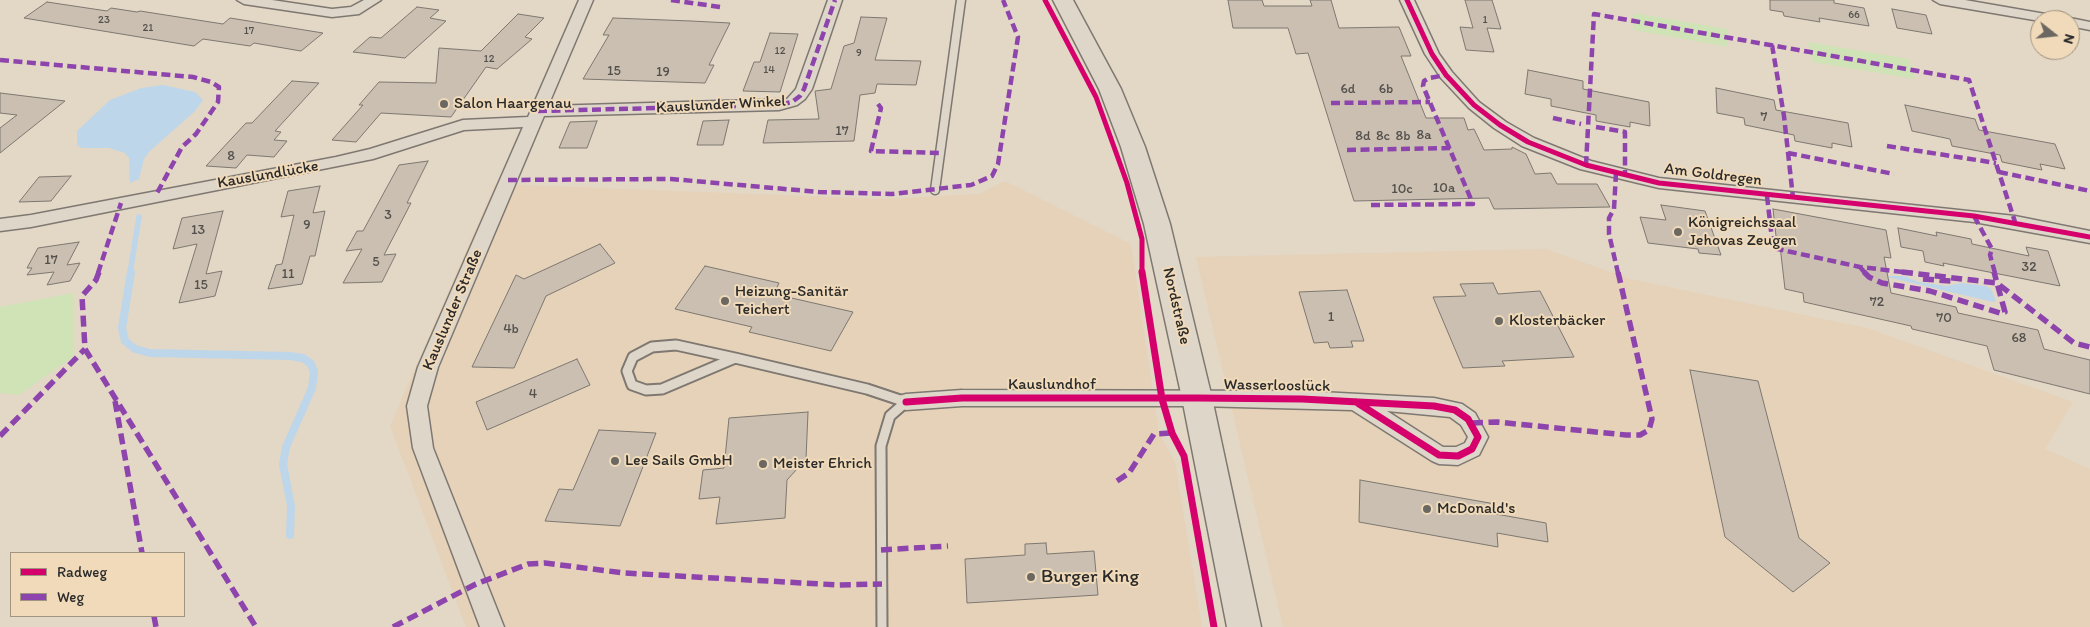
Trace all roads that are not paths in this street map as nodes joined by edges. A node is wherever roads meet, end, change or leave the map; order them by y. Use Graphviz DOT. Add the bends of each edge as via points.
graph roads {
  1 [pos="244,0"];
  2 [pos="374,0"];
  3 [pos="586,0"];
  4 [pos="835,0"];
  5 [pos="961,0"];
  6 [pos="1063,0"];
  7 [pos="1407,0"];
  8 [pos="1940,0"];
  9 [pos="2030,15"];
  10 [pos="536,116"];
  11 [pos="935,190"];
  12 [pos="0,225"];
  13 [pos="2090,237"];
  14 [pos="735,358"];
  15 [pos="1197,398"];
  16 [pos="906,402"];
  17 [pos="1356,402"];
  18 [pos="492,627"];
  19 [pos="882,627"];
  20 [pos="1244,627"];
  1 -- 2 [label="street" via="332,13 354,11"];
  3 -- 10 [label="street, Kauslunder Straße"];
  4 -- 10 [label="street, Kauslunder Winkel" via="804,90 792,102"];
  5 -- 11 [label="lane"];
  6 -- 15 [label="main road, Nordstraße" via="1110,90 1133,147 1157,224"];
  7 -- 13 [label="street, Am Goldregen" via="1432,54 1446,75 1474,105 1500,126 1528,142 1586,165 1667,184 1974,216"];
  8 -- 9 [label="street"];
  10 -- 12 [label="street, Kauslundlücke" via="463,125 373,154 336,162"];
  10 -- 18 [label="street, Kauslunder Straße" via="428,367 417,406 423,448"];
  14 -- 14 [label="lane, Kauslundhof" via="676,345 652,346 633,357 627,371 632,384 646,390 662,389"];
  14 -- 16 [label="lane, Kauslundhof" via="867,389"];
  15 -- 16 [label="street, Kauslundhof" via="962,398"];
  15 -- 17 [label="street, Wasserlooslück"];
  15 -- 20 [label="main road, Nordstraße"];
  16 -- 19 [label="lane" via="890,416 882,446"];
  17 -- 17 [label="street, Wasserlooslück" via="1440,455 1458,456 1472,450 1478,437 1468,418 1455,410"];
}
